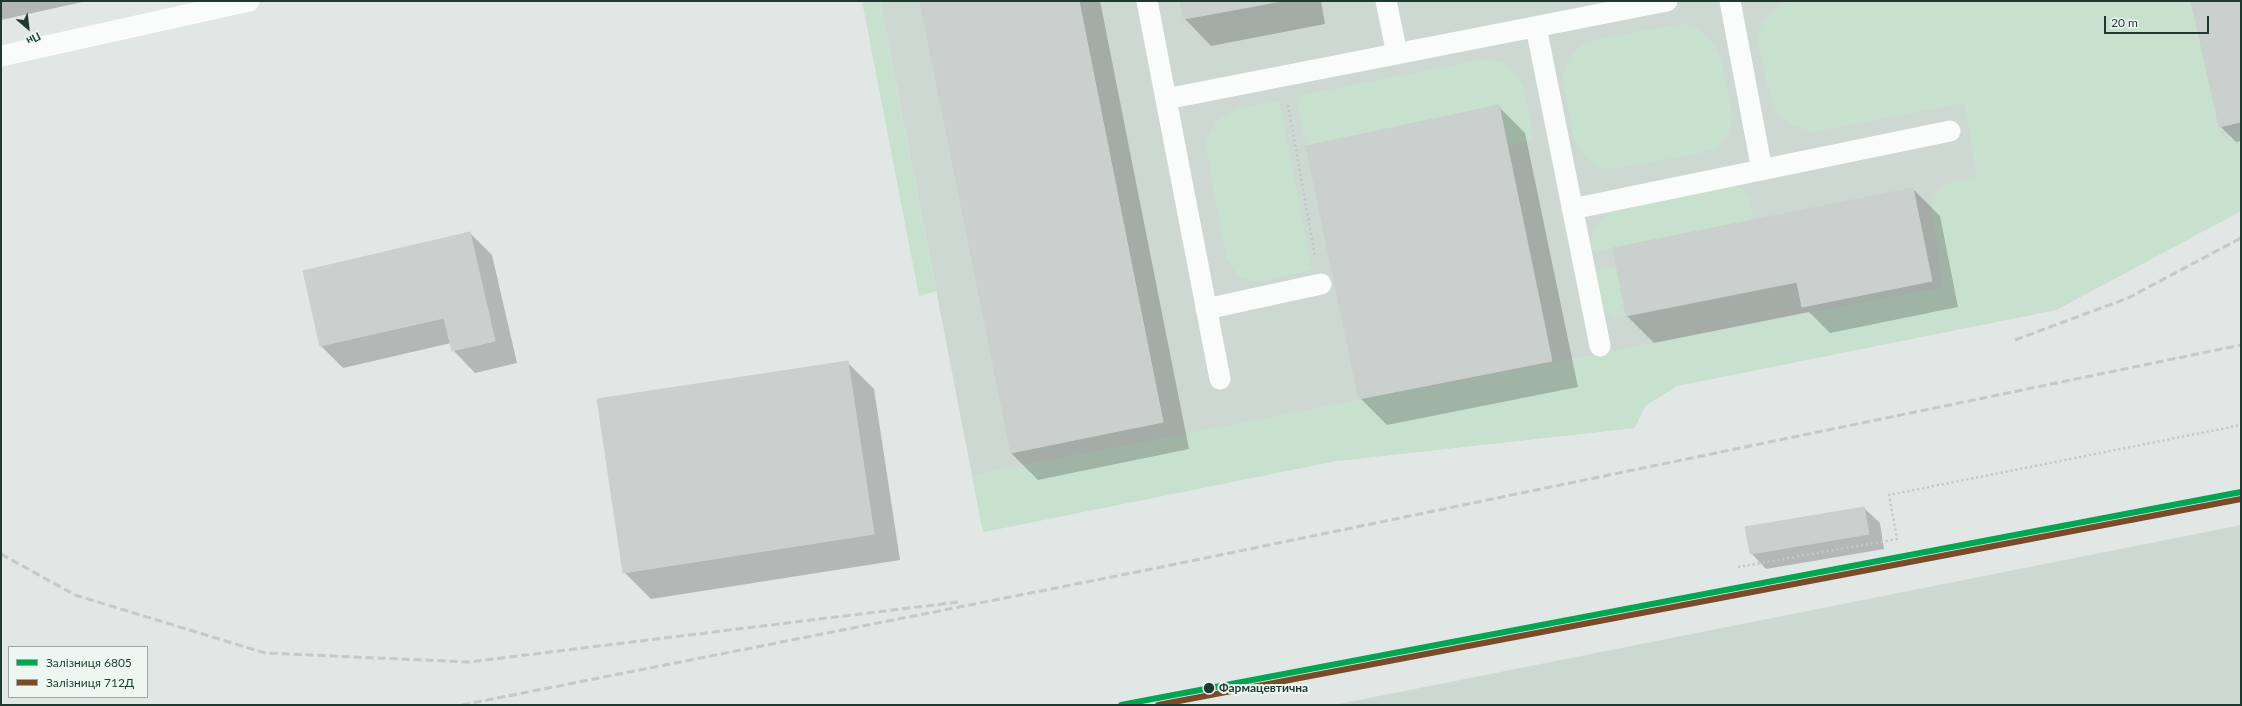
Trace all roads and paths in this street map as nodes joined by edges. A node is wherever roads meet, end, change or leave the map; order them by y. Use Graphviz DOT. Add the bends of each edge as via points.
graph roads {
  1 [pos="249,1"];
  2 [pos="1147,1"];
  3 [pos="1386,1"];
  4 [pos="1667,1"];
  5 [pos="1730,1"];
  6 [pos="1536,26"];
  7 [pos="1397,54"];
  8 [pos="1,56"];
  9 [pos="1283,76"];
  10 [pos="1166,100"];
  11 [pos="1950,131"];
  12 [pos="1762,170"];
  13 [pos="1572,209"];
  14 [pos="1320,284"];
  15 [pos="1206,309"];
  16 [pos="1600,346"];
  17 [pos="1220,379"];
  18 [pos="2241,425"];
  19 [pos="1738,567"];
  1 -- 8 [label="lane"];
  2 -- 10 [label="lane"];
  3 -- 7 [label="lane"];
  4 -- 6 [label="lane"];
  5 -- 12 [label="lane"];
  6 -- 7 [label="lane"];
  6 -- 13 [label="lane"];
  7 -- 9 [label="lane"];
  9 -- 10 [label="lane"];
  9 -- 14 [label="path"];
  10 -- 15 [label="lane"];
  11 -- 12 [label="lane"];
  12 -- 13 [label="lane"];
  13 -- 16 [label="lane"];
  14 -- 15 [label="lane"];
  15 -- 17 [label="lane"];
  18 -- 19 [label="path" via="1889,495 1898,538"];
}
